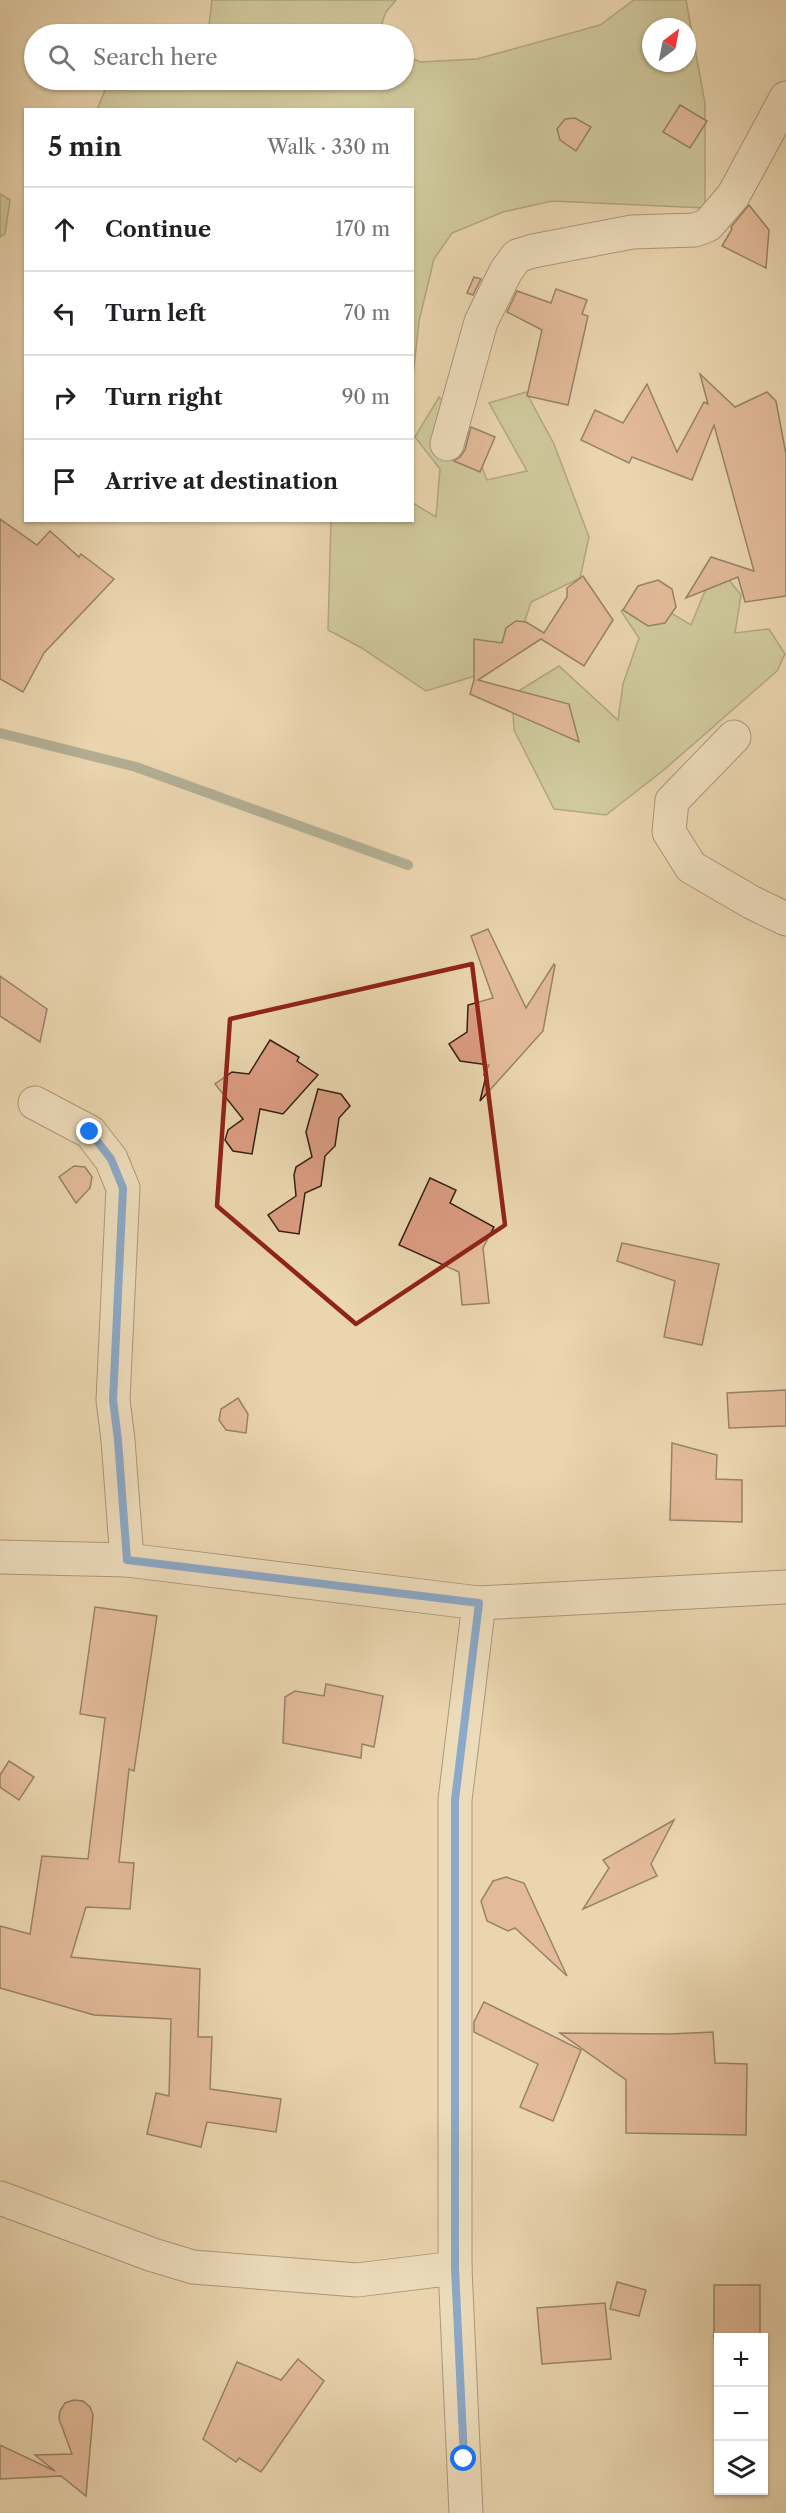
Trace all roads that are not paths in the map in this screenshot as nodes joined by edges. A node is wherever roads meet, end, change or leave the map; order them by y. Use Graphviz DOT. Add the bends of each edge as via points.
graph roads {
  1 [pos="786,98"];
  2 [pos="447,444"];
  3 [pos="734,736"];
  4 [pos="786,919"];
  5 [pos="35,1103"];
  6 [pos="0,1557"];
  7 [pos="127,1560"];
  8 [pos="786,1587"];
  9 [pos="479,1603"];
  10 [pos="0,2198"];
  11 [pos="455,2268"];
  12 [pos="466,2513"];
  1 -- 2 [label="street" via="733,196 708,225 695,230 632,232 517,256 481,322"];
  3 -- 4 [label="street" via="672,801 669,831 691,867"];
  5 -- 7 [label="street" via="90,1132 111,1159 123,1188 113,1400"];
  6 -- 7 [label="street"];
  7 -- 9 [label="street"];
  8 -- 9 [label="street"];
  9 -- 11 [label="street" via="455,1800"];
  10 -- 11 [label="street" via="193,2267 357,2280"];
  11 -- 12 [label="street"];
}
